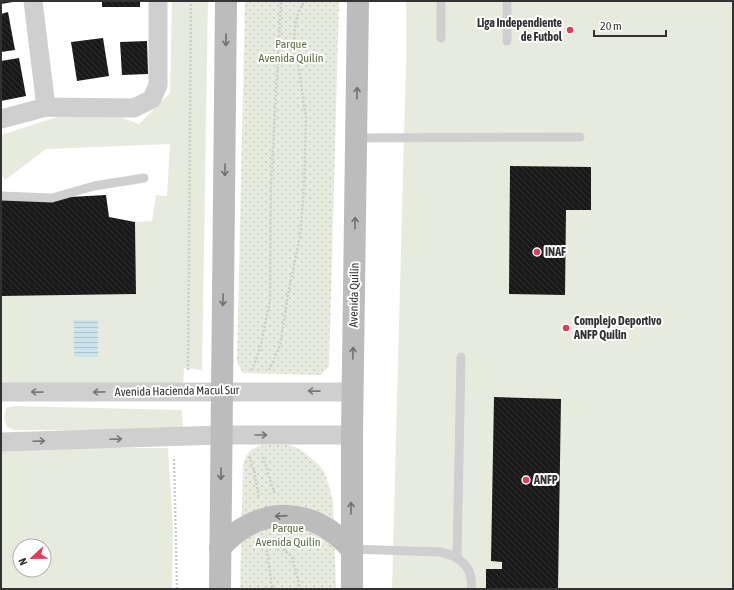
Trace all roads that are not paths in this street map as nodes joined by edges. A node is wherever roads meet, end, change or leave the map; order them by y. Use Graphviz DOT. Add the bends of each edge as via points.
graph roads {
  1 [pos="33,1"];
  2 [pos="158,1"];
  3 [pos="226,1"];
  4 [pos="358,1"];
  5 [pos="441,1"];
  6 [pos="507,1"];
  7 [pos="441,38"];
  8 [pos="507,42"];
  9 [pos="46,107"];
  10 [pos="1,119"];
  11 [pos="580,137"];
  12 [pos="356,138"];
  13 [pos="144,178"];
  14 [pos="1,196"];
  15 [pos="461,357"];
  16 [pos="222,391"];
  17 [pos="1,392"];
  18 [pos="352,392"];
  19 [pos="222,435"];
  20 [pos="352,435"];
  21 [pos="1,442"];
  22 [pos="220,548"];
  23 [pos="351,549"];
  24 [pos="458,558"];
  25 [pos="220,589"];
  26 [pos="352,589"];
  27 [pos="471,589"];
  1 -- 9 [label="street"];
  2 -- 9 [label="street" via="158,85 152,99 134,108"];
  3 -- 16 [label="main road, one-way"];
  12 -- 4 [label="main road, Avenida Quilín, one-way"];
  5 -- 7 [label="lane"];
  6 -- 8 [label="lane"];
  9 -- 10 [label="street"];
  11 -- 12 [label="lane"];
  18 -- 12 [label="main road, Avenida Quilín, one-way"];
  13 -- 14 [label="lane" via="94,186 52,198"];
  15 -- 24 [label="lane"];
  16 -- 17 [label="street, Avenida Hacienda Macul Sur, one-way"];
  18 -- 16 [label="street, Avenida Hacienda Macul Sur, one-way"];
  16 -- 19 [label="main road"];
  18 -- 20 [label="main road, Avenida Quilín"];
  19 -- 20 [label="street, one-way"];
  21 -- 19 [label="street, one-way"];
  19 -- 22 [label="main road, one-way"];
  23 -- 20 [label="main road, Avenida Quilín, one-way"];
  22 -- 23 [label="main road" via="239,530 294,516 320,523"];
  22 -- 25 [label="main road"];
  23 -- 24 [label="lane" via="440,552"];
  23 -- 26 [label="main road, Avenida Quilín"];
  24 -- 27 [label="lane" via="469,570"];
}
